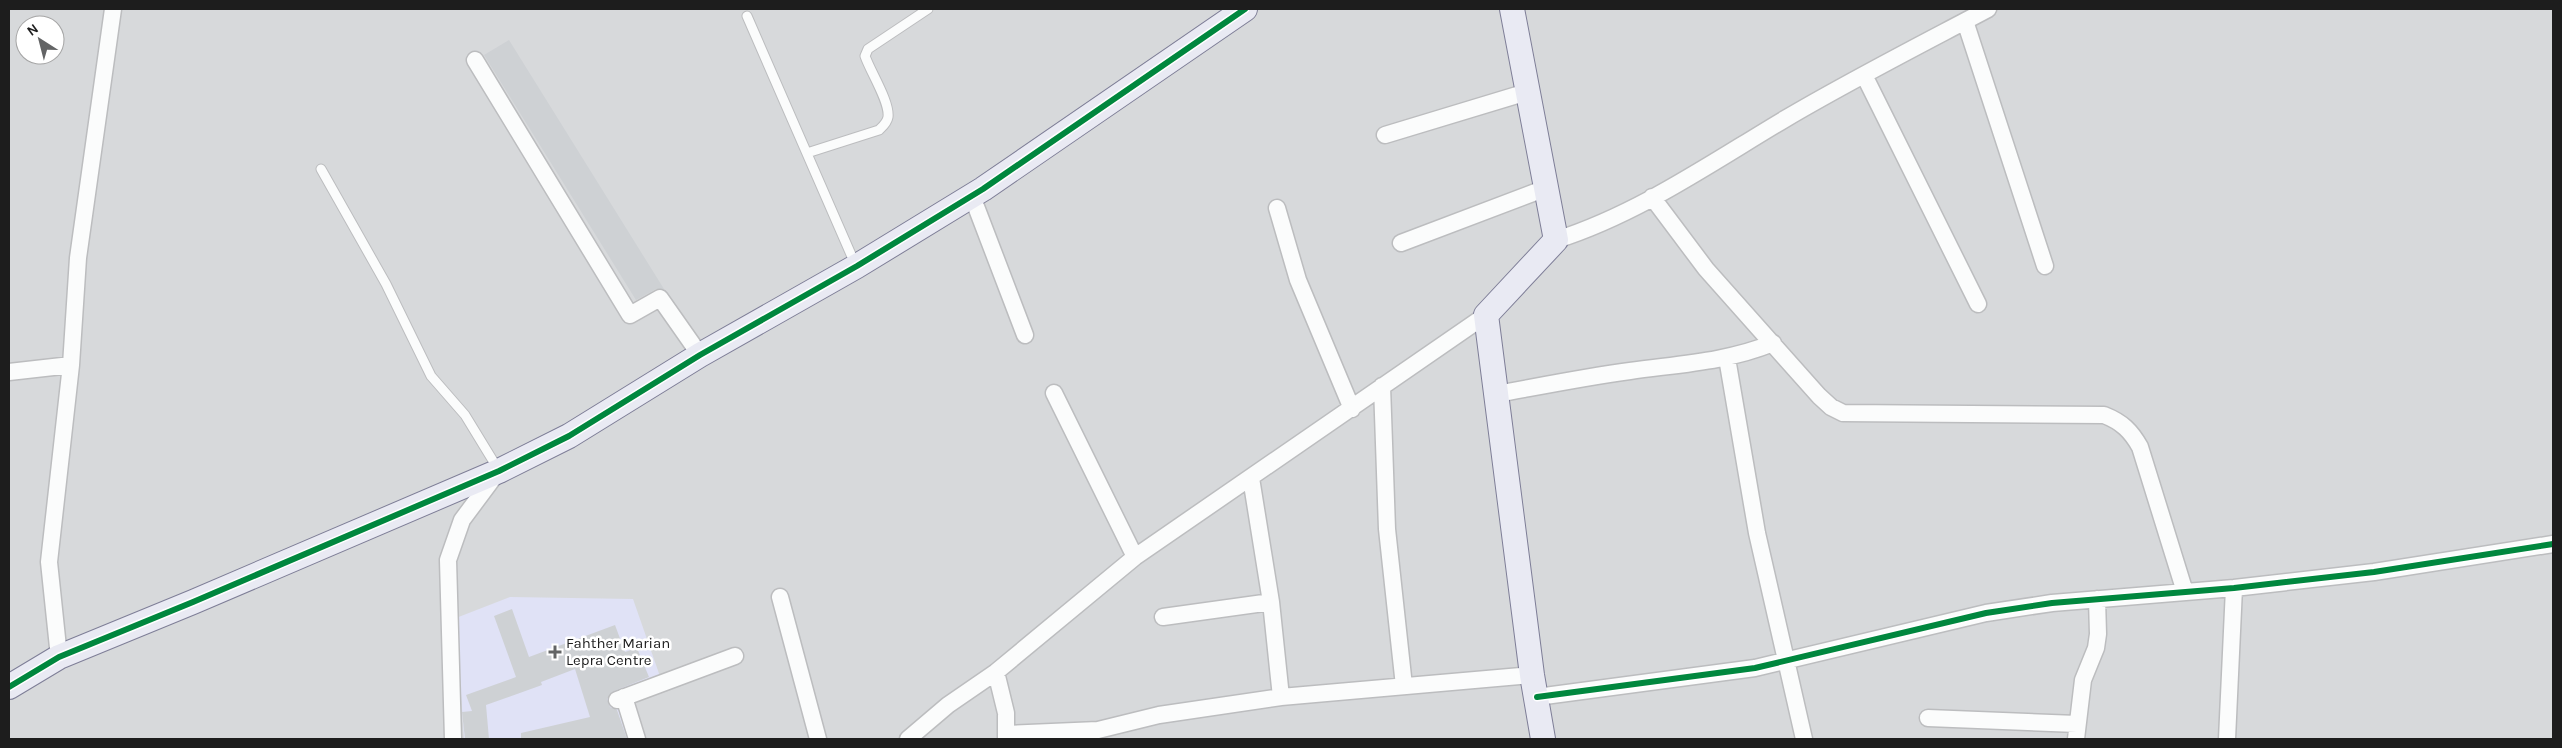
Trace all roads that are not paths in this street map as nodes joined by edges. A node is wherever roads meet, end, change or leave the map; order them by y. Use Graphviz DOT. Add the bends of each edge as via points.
graph roads {
  1 [pos="113,9"];
  2 [pos="928,9"];
  3 [pos="1245,9"];
  4 [pos="1512,9"];
  5 [pos="1988,9"];
  6 [pos="747,16"];
  7 [pos="1965,21"];
  8 [pos="475,60"];
  9 [pos="1864,75"];
  10 [pos="1527,92"];
  11 [pos="1385,135"];
  12 [pos="807,153"];
  13 [pos="321,169"];
  14 [pos="1546,188"];
  15 [pos="972,196"];
  16 [pos="1652,197"];
  17 [pos="1277,208"];
  18 [pos="1556,240"];
  19 [pos="1401,243"];
  20 [pos="857,266"];
  21 [pos="2045,266"];
  22 [pos="1978,304"];
  23 [pos="1486,314"];
  24 [pos="1025,334"];
  25 [pos="1773,343"];
  26 [pos="700,355"];
  27 [pos="1727,358"];
  28 [pos="71,365"];
  29 [pos="9,372"];
  30 [pos="1382,386"];
  31 [pos="1054,393"];
  32 [pos="1497,394"];
  33 [pos="1352,409"];
  34 [pos="499,471"];
  35 [pos="1251,478"];
  36 [pos="2553,544"];
  37 [pos="1135,557"];
  38 [pos="2234,588"];
  39 [pos="2185,592"];
  40 [pos="780,597"];
  41 [pos="2097,599"];
  42 [pos="1271,602"];
  43 [pos="1163,617"];
  44 [pos="735,656"];
  45 [pos="59,657"];
  46 [pos="1784,660"];
  47 [pos="996,672"];
  48 [pos="9,686"];
  49 [pos="1404,686"];
  50 [pos="1535,686"];
  51 [pos="1281,697"];
  52 [pos="1928,718"];
  53 [pos="2076,732"];
  54 [pos="1006,737"];
  55 [pos="453,739"];
  56 [pos="637,739"];
  57 [pos="818,739"];
  58 [pos="908,739"];
  59 [pos="1543,739"];
  60 [pos="1804,739"];
  61 [pos="2227,739"];
  1 -- 28 [label="street" via="78,258"];
  2 -- 12 [label="lane" via="868,49 865,56 886,106 888,116 885,124 879,130"];
  3 -- 15 [label="street"];
  4 -- 10 [label="street"];
  5 -- 7 [label="street"];
  6 -- 12 [label="lane"];
  7 -- 9 [label="street"];
  7 -- 21 [label="street"];
  8 -- 26 [label="street" via="630,315 660,298"];
  9 -- 16 [label="street"];
  9 -- 22 [label="street"];
  10 -- 11 [label="street"];
  10 -- 14 [label="street"];
  12 -- 20 [label="lane"];
  13 -- 34 [label="lane" via="386,284 431,376 465,416"];
  14 -- 18 [label="street"];
  14 -- 19 [label="street"];
  15 -- 20 [label="street"];
  15 -- 24 [label="street"];
  16 -- 18 [label="street" via="1623,215"];
  16 -- 25 [label="street" via="1706,270"];
  17 -- 33 [label="street" via="1298,280"];
  18 -- 23 [label="street"];
  20 -- 26 [label="street"];
  23 -- 30 [label="street"];
  23 -- 32 [label="street"];
  25 -- 27 [label="street"];
  25 -- 39 [label="street" via="1819,396 1843,413 2104,415 2118,421 2131,432 2140,447"];
  26 -- 34 [label="street" via="569,436"];
  27 -- 32 [label="street"];
  27 -- 46 [label="street" via="1757,533"];
  28 -- 29 [label="street"];
  28 -- 45 [label="street" via="50,562"];
  30 -- 33 [label="street"];
  30 -- 49 [label="street" via="1387,529"];
  31 -- 37 [label="street"];
  32 -- 50 [label="street"];
  33 -- 35 [label="street"];
  34 -- 45 [label="street"];
  34 -- 55 [label="street" via="462,520 448,560"];
  35 -- 37 [label="street"];
  35 -- 42 [label="street"];
  36 -- 38 [label="street" via="2374,572"];
  37 -- 47 [label="street"];
  38 -- 39 [label="street"];
  38 -- 61 [label="street"];
  39 -- 41 [label="street"];
  40 -- 57 [label="street"];
  41 -- 46 [label="street" via="1986,613"];
  41 -- 53 [label="street" via="2097,641 2083,680"];
  42 -- 43 [label="street"];
  42 -- 51 [label="street"];
  44 -- 56 [label="street" via="620,698"];
  45 -- 48 [label="street"];
  46 -- 50 [label="street" via="1755,668"];
  46 -- 60 [label="street"];
  47 -- 54 [label="street" via="1006,713"];
  47 -- 58 [label="street" via="948,705"];
  49 -- 50 [label="street"];
  49 -- 51 [label="street"];
  50 -- 59 [label="street"];
  51 -- 54 [label="street" via="1159,715 1098,730"];
  52 -- 53 [label="street"];
}
